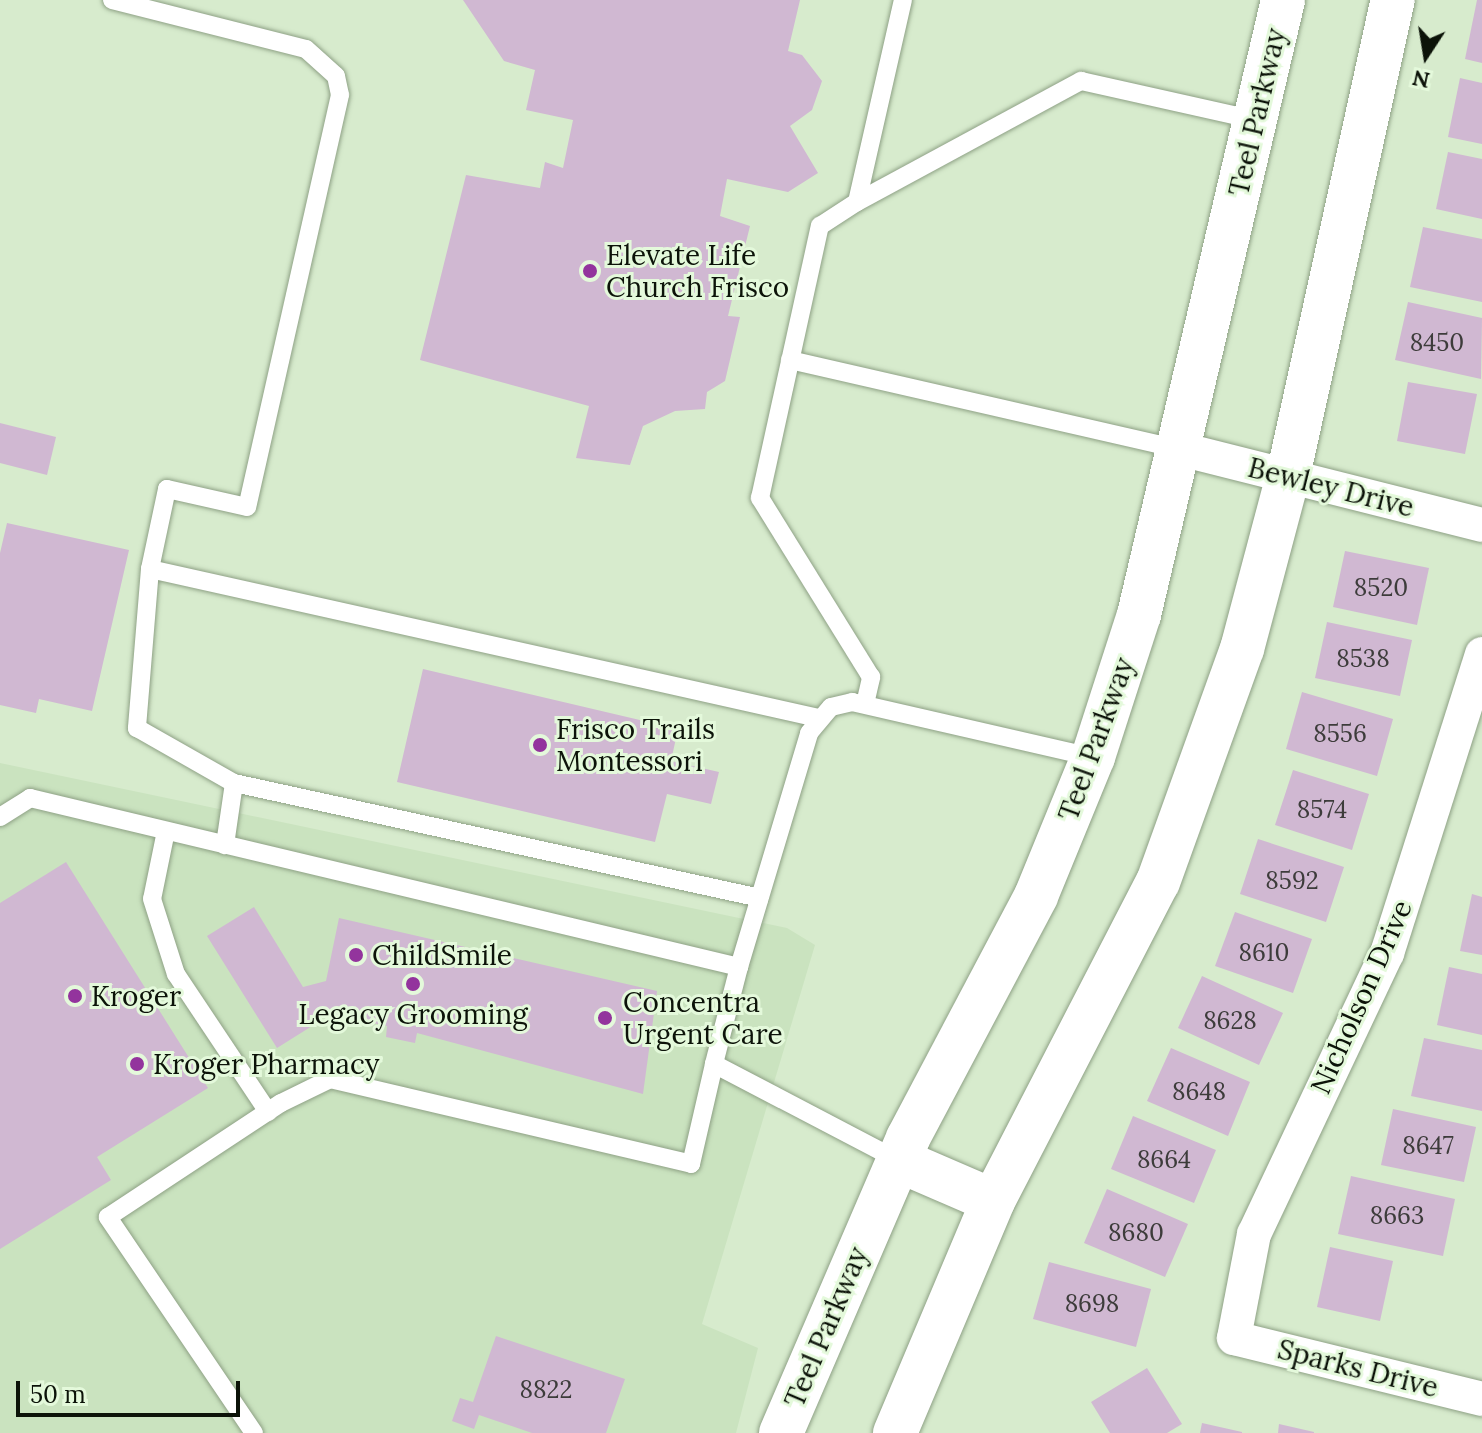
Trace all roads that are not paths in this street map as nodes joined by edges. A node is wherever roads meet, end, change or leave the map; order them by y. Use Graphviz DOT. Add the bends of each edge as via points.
graph roads {
  1 [pos="112,0"];
  2 [pos="903,0"];
  3 [pos="1283,0"];
  4 [pos="1393,0"];
  5 [pos="1255,120"];
  6 [pos="857,202"];
  7 [pos="790,360"];
  8 [pos="1180,449"];
  9 [pos="1288,476"];
  10 [pos="1482,525"];
  11 [pos="150,569"];
  12 [pos="1482,654"];
  13 [pos="865,704"];
  14 [pos="818,718"];
  15 [pos="1093,757"];
  16 [pos="234,783"];
  17 [pos="0,817"];
  18 [pos="166,831"];
  19 [pos="225,845"];
  20 [pos="760,898"];
  21 [pos="739,967"];
  22 [pos="714,1064"];
  23 [pos="268,1112"];
  24 [pos="898,1160"];
  25 [pos="993,1201"];
  26 [pos="1234,1338"];
  27 [pos="1482,1399"];
  28 [pos="254,1433"];
  29 [pos="781,1433"];
  30 [pos="895,1433"];
  1 -- 11 [label="lane" via="306,49 336,76 340,95 247,507 167,489"];
  2 -- 6 [label="lane"];
  3 -- 5 [label="main road, Teel Parkway"];
  4 -- 9 [label="main road"];
  5 -- 6 [label="lane" via="1081,81"];
  5 -- 8 [label="main road, Teel Parkway"];
  6 -- 7 [label="lane" via="820,226"];
  7 -- 8 [label="lane"];
  7 -- 13 [label="lane" via="760,498 871,677"];
  8 -- 9 [label="street, Bewley Drive"];
  8 -- 15 [label="main road, Teel Parkway" via="1139,615"];
  9 -- 10 [label="street, Bewley Drive"];
  9 -- 25 [label="main road" via="1242,649 1158,882"];
  11 -- 14 [label="lane"];
  11 -- 16 [label="lane" via="137,728"];
  12 -- 26 [label="street, Nicholson Drive" via="1387,953 1254,1234"];
  13 -- 14 [label="lane" via="831,707"];
  13 -- 15 [label="lane"];
  14 -- 20 [label="lane"];
  15 -- 24 [label="main road, Teel Parkway" via="1036,896"];
  16 -- 19 [label="lane"];
  16 -- 20 [label="lane"];
  17 -- 18 [label="lane" via="30,798"];
  18 -- 19 [label="lane"];
  18 -- 23 [label="lane" via="152,899 176,974"];
  19 -- 21 [label="lane"];
  20 -- 21 [label="lane"];
  21 -- 22 [label="lane"];
  22 -- 23 [label="lane" via="691,1164 330,1079"];
  22 -- 24 [label="lane"];
  23 -- 28 [label="lane" via="108,1217"];
  24 -- 25 [label="main road"];
  24 -- 29 [label="main road, Teel Parkway"];
  25 -- 30 [label="main road"];
  26 -- 27 [label="street, Sparks Drive"];
}
